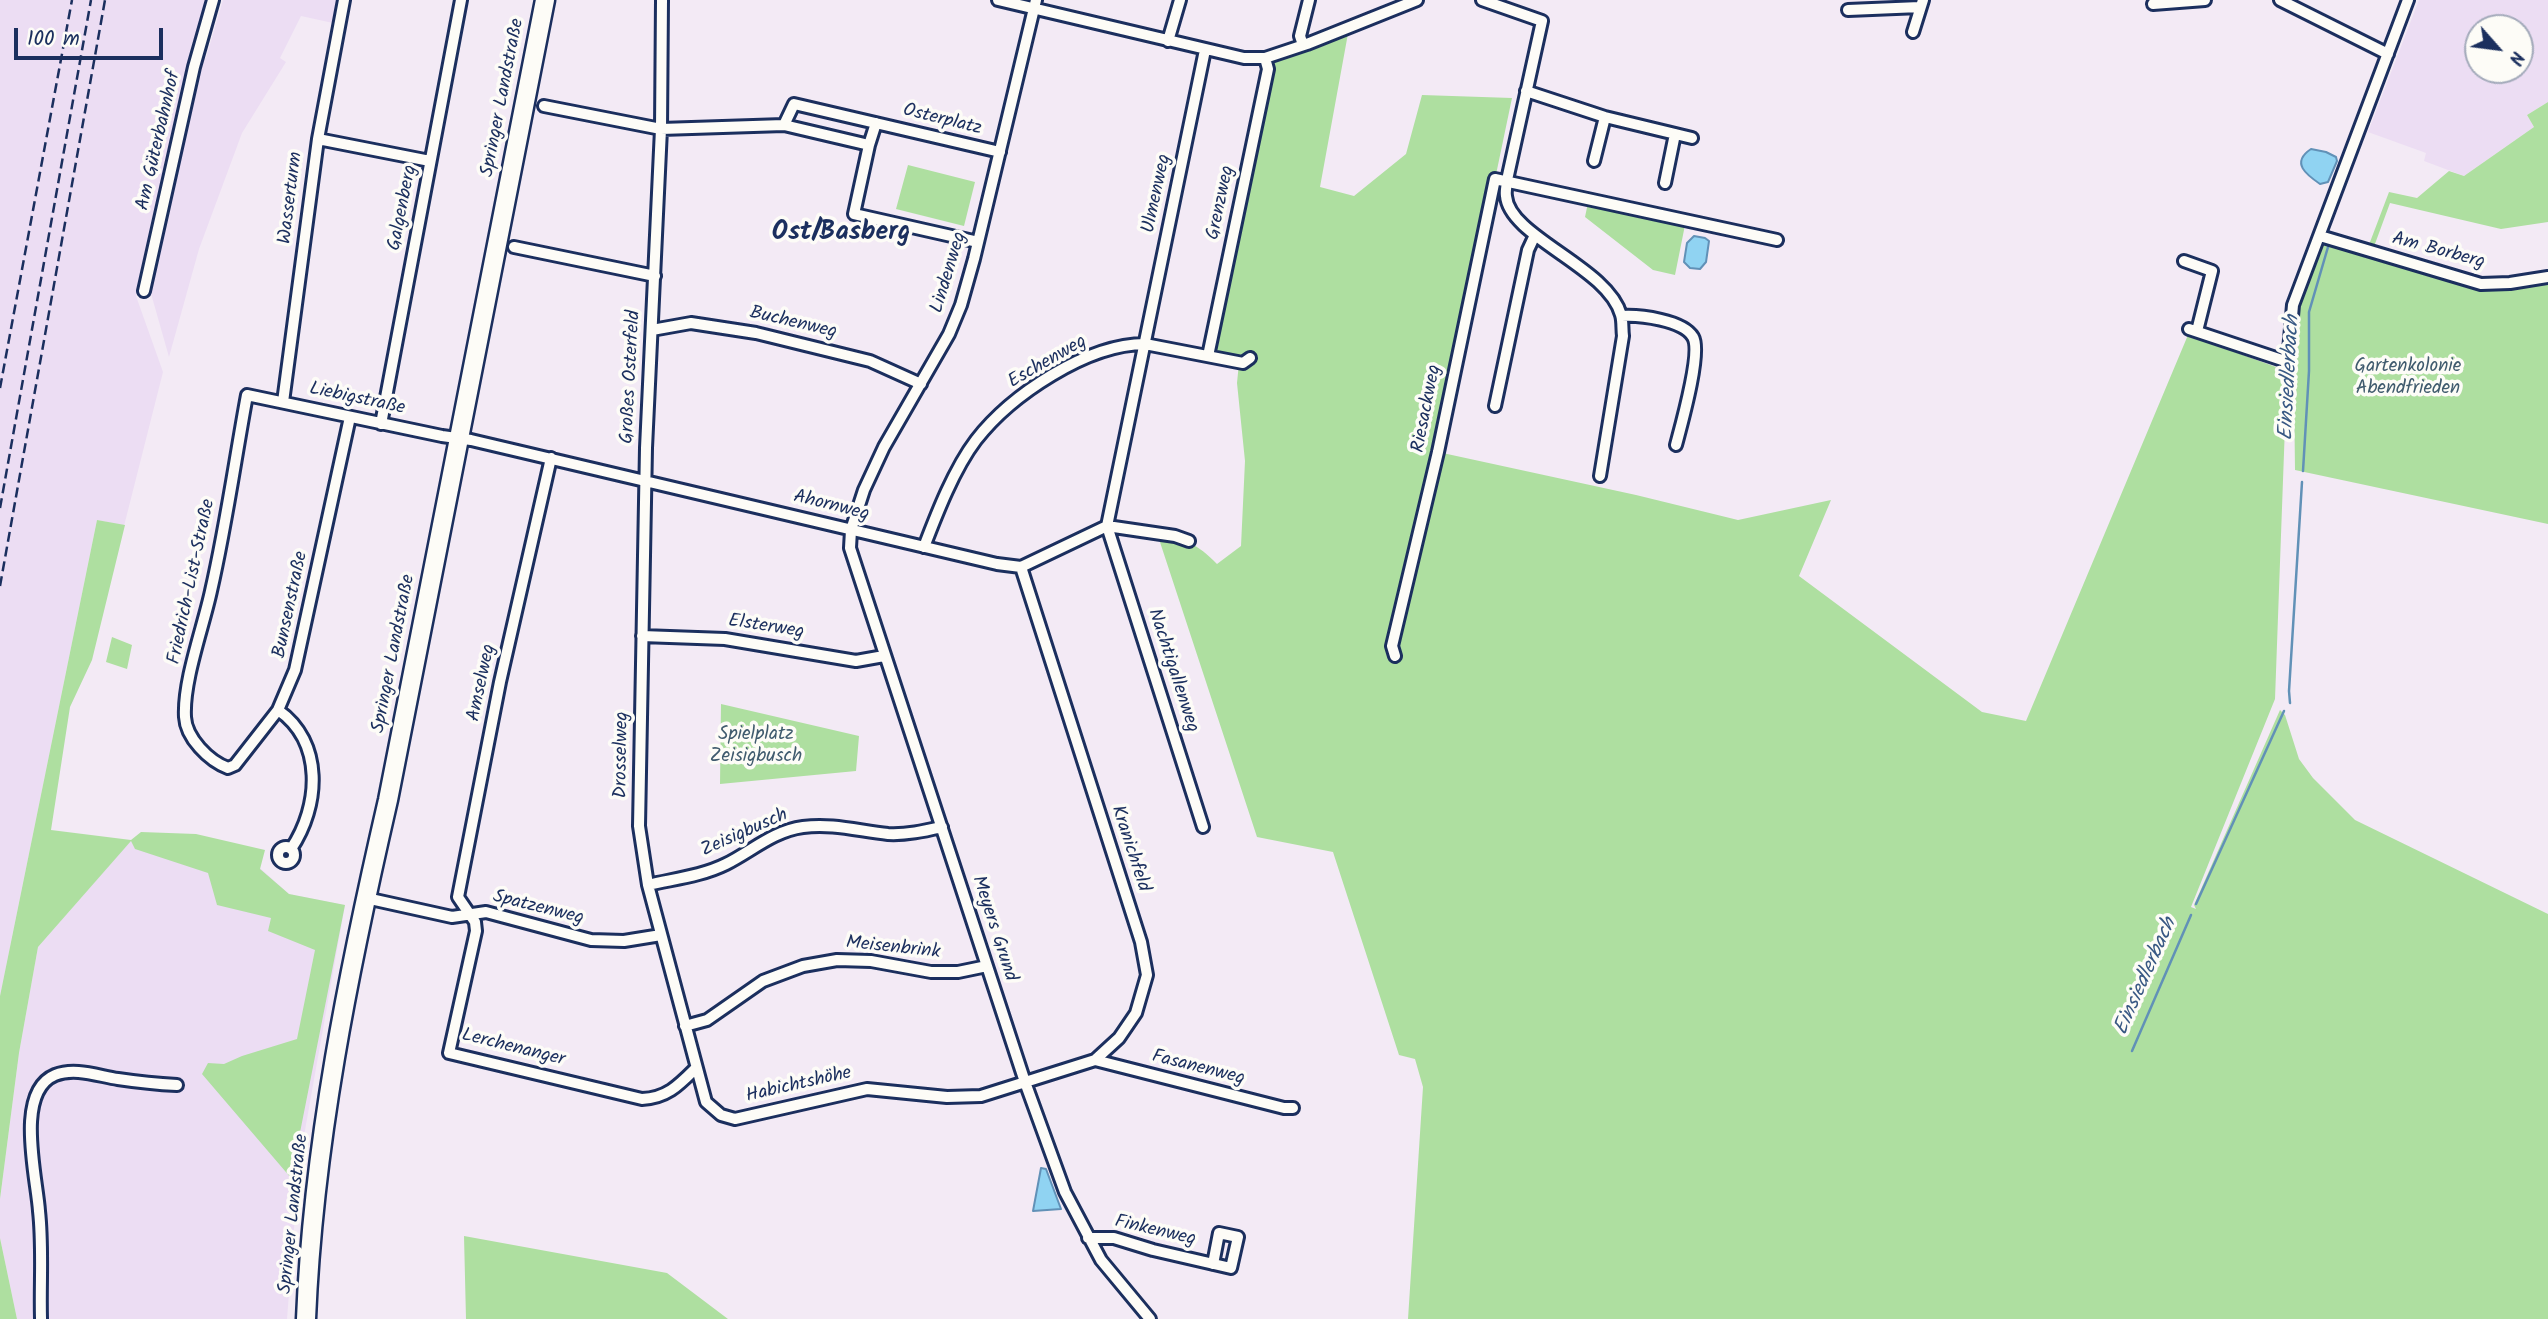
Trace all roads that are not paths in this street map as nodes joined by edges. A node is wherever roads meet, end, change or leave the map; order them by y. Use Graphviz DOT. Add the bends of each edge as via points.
graph roads {
  1 [pos="213,0"];
  2 [pos="344,0"];
  3 [pos="461,0"];
  4 [pos="545,0"];
  5 [pos="662,0"];
  6 [pos="998,0"];
  7 [pos="1180,0"];
  8 [pos="1309,0"];
  9 [pos="1417,0"];
  10 [pos="1482,0"];
  11 [pos="2205,0"];
  12 [pos="2280,0"];
  13 [pos="2408,0"];
  14 [pos="1035,4"];
  15 [pos="1922,4"];
  16 [pos="2153,4"];
  17 [pos="1848,9"];
  18 [pos="1913,32"];
  19 [pos="1168,41"];
  20 [pos="1303,46"];
  21 [pos="1205,50"];
  22 [pos="2388,54"];
  23 [pos="1265,58"];
  24 [pos="1526,91"];
  25 [pos="544,106"];
  26 [pos="1605,117"];
  27 [pos="876,123"];
  28 [pos="783,125"];
  29 [pos="661,129"];
  30 [pos="1675,134"];
  31 [pos="1692,138"];
  32 [pos="318,139"];
  33 [pos="869,145"];
  34 [pos="1000,152"];
  35 [pos="430,161"];
  36 [pos="1594,161"];
  37 [pos="1507,180"];
  38 [pos="1665,183"];
  39 [pos="1535,235"];
  40 [pos="2320,236"];
  41 [pos="1777,240"];
  42 [pos="978,242"];
  43 [pos="514,247"];
  44 [pos="2184,261"];
  45 [pos="655,276"];
  46 [pos="2548,276"];
  47 [pos="144,291"];
  48 [pos="1622,316"];
  49 [pos="652,330"];
  50 [pos="1145,344"];
  51 [pos="1208,356"];
  52 [pos="1250,358"];
  53 [pos="921,384"];
  54 [pos="247,395"];
  55 [pos="283,402"];
  56 [pos="1495,406"];
  57 [pos="350,417"];
  58 [pos="382,424"];
  59 [pos="459,439"];
  60 [pos="1676,445"];
  61 [pos="551,458"];
  62 [pos="1600,476"];
  63 [pos="647,480"];
  64 [pos="1107,526"];
  65 [pos="851,530"];
  66 [pos="1189,541"];
  67 [pos="923,547"];
  68 [pos="1021,567"];
  69 [pos="642,636"];
  70 [pos="884,656"];
  71 [pos="1395,656"];
  72 [pos="278,710"];
  73 [pos="218,764"];
  74 [pos="942,827"];
  75 [pos="1203,827"];
  76 [pos="291,849"];
  77 [pos="648,885"];
  78 [pos="366,898"];
  79 [pos="470,914"];
  80 [pos="661,935"];
  81 [pos="987,966"];
  82 [pos="685,1026"];
  83 [pos="1095,1060"];
  84 [pos="696,1068"];
  85 [pos="1025,1082"];
  86 [pos="177,1085"];
  87 [pos="1293,1108"];
  88 [pos="1088,1238"];
  89 [pos="1213,1264"];
  90 [pos="41,1319"];
  91 [pos="306,1319"];
  92 [pos="1150,1319"];
  1 -- 47 [label="street, Am Güterbahnhof"];
  2 -- 32 [label="street, Wasserturm"];
  3 -- 35 [label="street, Galgenberg"];
  4 -- 59 [label="main road, Springer Landstraße"];
  5 -- 29 [label="street, Großes Osterfeld"];
  6 -- 14 [label="street"];
  7 -- 19 [label="street"];
  8 -- 20 [label="street" via="1300,36"];
  9 -- 20 [label="street"];
  10 -- 24 [label="street, Riesackweg" via="1542,21"];
  11 -- 16 [label="street"];
  12 -- 22 [label="street"];
  13 -- 22 [label="street"];
  14 -- 19 [label="street"];
  14 -- 34 [label="street, Lindenweg"];
  15 -- 17 [label="street"];
  15 -- 18 [label="street"];
  19 -- 21 [label="street"];
  20 -- 23 [label="street"];
  21 -- 23 [label="street"];
  21 -- 50 [label="street, Ulmenweg"];
  22 -- 40 [label="street"];
  23 -- 51 [label="street, Grenzweg" via="1268,69"];
  24 -- 26 [label="street"];
  24 -- 37 [label="street, Riesackweg"];
  25 -- 29 [label="street"];
  26 -- 30 [label="street"];
  26 -- 36 [label="street"];
  27 -- 28 [label="street, Osterplatz" via="794,104"];
  27 -- 33 [label="street, Osterplatz"];
  27 -- 34 [label="street, Osterplatz"];
  28 -- 29 [label="street"];
  28 -- 33 [label="street"];
  29 -- 45 [label="street, Großes Osterfeld"];
  30 -- 31 [label="street"];
  30 -- 38 [label="street"];
  32 -- 35 [label="street"];
  32 -- 55 [label="street, Wasserturm"];
  33 -- 42 [label="street, Osterplatz" via="854,214"];
  34 -- 42 [label="street, Lindenweg"];
  35 -- 58 [label="street, Galgenberg"];
  37 -- 39 [label="street" via="1506,198"];
  37 -- 41 [label="street"];
  37 -- 71 [label="street, Riesackweg" via="1495,179 1491,195 1392,646"];
  39 -- 48 [label="street" via="1590,274 1609,293"];
  39 -- 56 [label="street"];
  40 -- 44 [label="street" via="2293,305 2288,362 2193,330 2212,271"];
  40 -- 46 [label="street, Am Borberg" via="2481,284"];
  42 -- 53 [label="street, Lindenweg" via="961,305"];
  43 -- 45 [label="street"];
  45 -- 49 [label="street, Großes Osterfeld"];
  48 -- 60 [label="street" via="1653,317 1686,329 1693,337 1692,377"];
  48 -- 62 [label="street" via="1623,336"];
  49 -- 53 [label="street, Buchenweg" via="691,323 756,333 870,360"];
  49 -- 63 [label="street, Großes Osterfeld"];
  50 -- 51 [label="street"];
  50 -- 64 [label="street, Ulmenweg"];
  50 -- 67 [label="street, Eschenweg" via="1130,344 1073,364 998,417 974,442"];
  51 -- 52 [label="street" via="1243,363"];
  53 -- 65 [label="street, Lindenweg" via="884,447"];
  54 -- 55 [label="street, Liebigstraße"];
  54 -- 73 [label="street, Friedrich-List-Straße" via="212,587 187,690 185,718 190,736"];
  55 -- 57 [label="street, Liebigstraße"];
  57 -- 58 [label="street, Liebigstraße"];
  57 -- 72 [label="street, Bunsenstraße" via="295,670"];
  58 -- 59 [label="street, Liebigstraße"];
  59 -- 61 [label="street, Ahornweg"];
  59 -- 78 [label="main road, Springer Landstraße"];
  61 -- 63 [label="street, Ahornweg"];
  61 -- 79 [label="street, Amselweg" via="458,897"];
  63 -- 65 [label="street, Ahornweg"];
  63 -- 69 [label="street, Drosselweg"];
  64 -- 66 [label="street"];
  64 -- 68 [label="street"];
  64 -- 75 [label="street, Nachtigallenweg"];
  65 -- 67 [label="street, Ahornweg"];
  65 -- 70 [label="street, Meyers Grund" via="850,548"];
  67 -- 68 [label="street, Ahornweg"];
  68 -- 83 [label="street, Kranichfeld" via="1145,960 1147,975 1136,1013 1119,1038"];
  69 -- 70 [label="street, Elsterweg" via="725,639 856,661"];
  69 -- 77 [label="street, Drosselweg" via="639,825"];
  70 -- 74 [label="street, Meyers Grund"];
  72 -- 73 [label="street, Bunsenstraße" via="236,765"];
  72 -- 76 [label="street" via="305,739 312,763 313,788 302,832"];
  74 -- 77 [label="street, Zeisigbusch" via="891,834 833,825 803,827 785,831 709,871"];
  74 -- 81 [label="street, Meyers Grund"];
  77 -- 80 [label="street, Drosselweg"];
  78 -- 79 [label="street, Spatzenweg" via="452,917"];
  78 -- 91 [label="main road, Springer Landstraße" via="321,1157"];
  79 -- 80 [label="street, Spatzenweg" via="486,912 591,940"];
  79 -- 84 [label="street, Lerchenanger" via="475,931 449,1053 642,1099 671,1092"];
  80 -- 82 [label="street, Drosselweg"];
  81 -- 82 [label="street, Meisenbrink" via="931,972 838,960 803,966 763,981 708,1020"];
  81 -- 85 [label="street, Meyers Grund"];
  82 -- 84 [label="street, Habichtshöhe"];
  83 -- 85 [label="street, Kranichfeld"];
  83 -- 87 [label="street, Fasanenweg"];
  84 -- 85 [label="street, Habichtshöhe" via="712,1110 735,1119 867,1089 981,1096"];
  85 -- 88 [label="street, Meyers Grund" via="1065,1192"];
  86 -- 90 [label="street" via="74,1071 43,1082 30,1133 39,1210"];
  88 -- 89 [label="street, Finkenweg" via="1114,1238"];
  88 -- 92 [label="street, Meyers Grund"];
}
